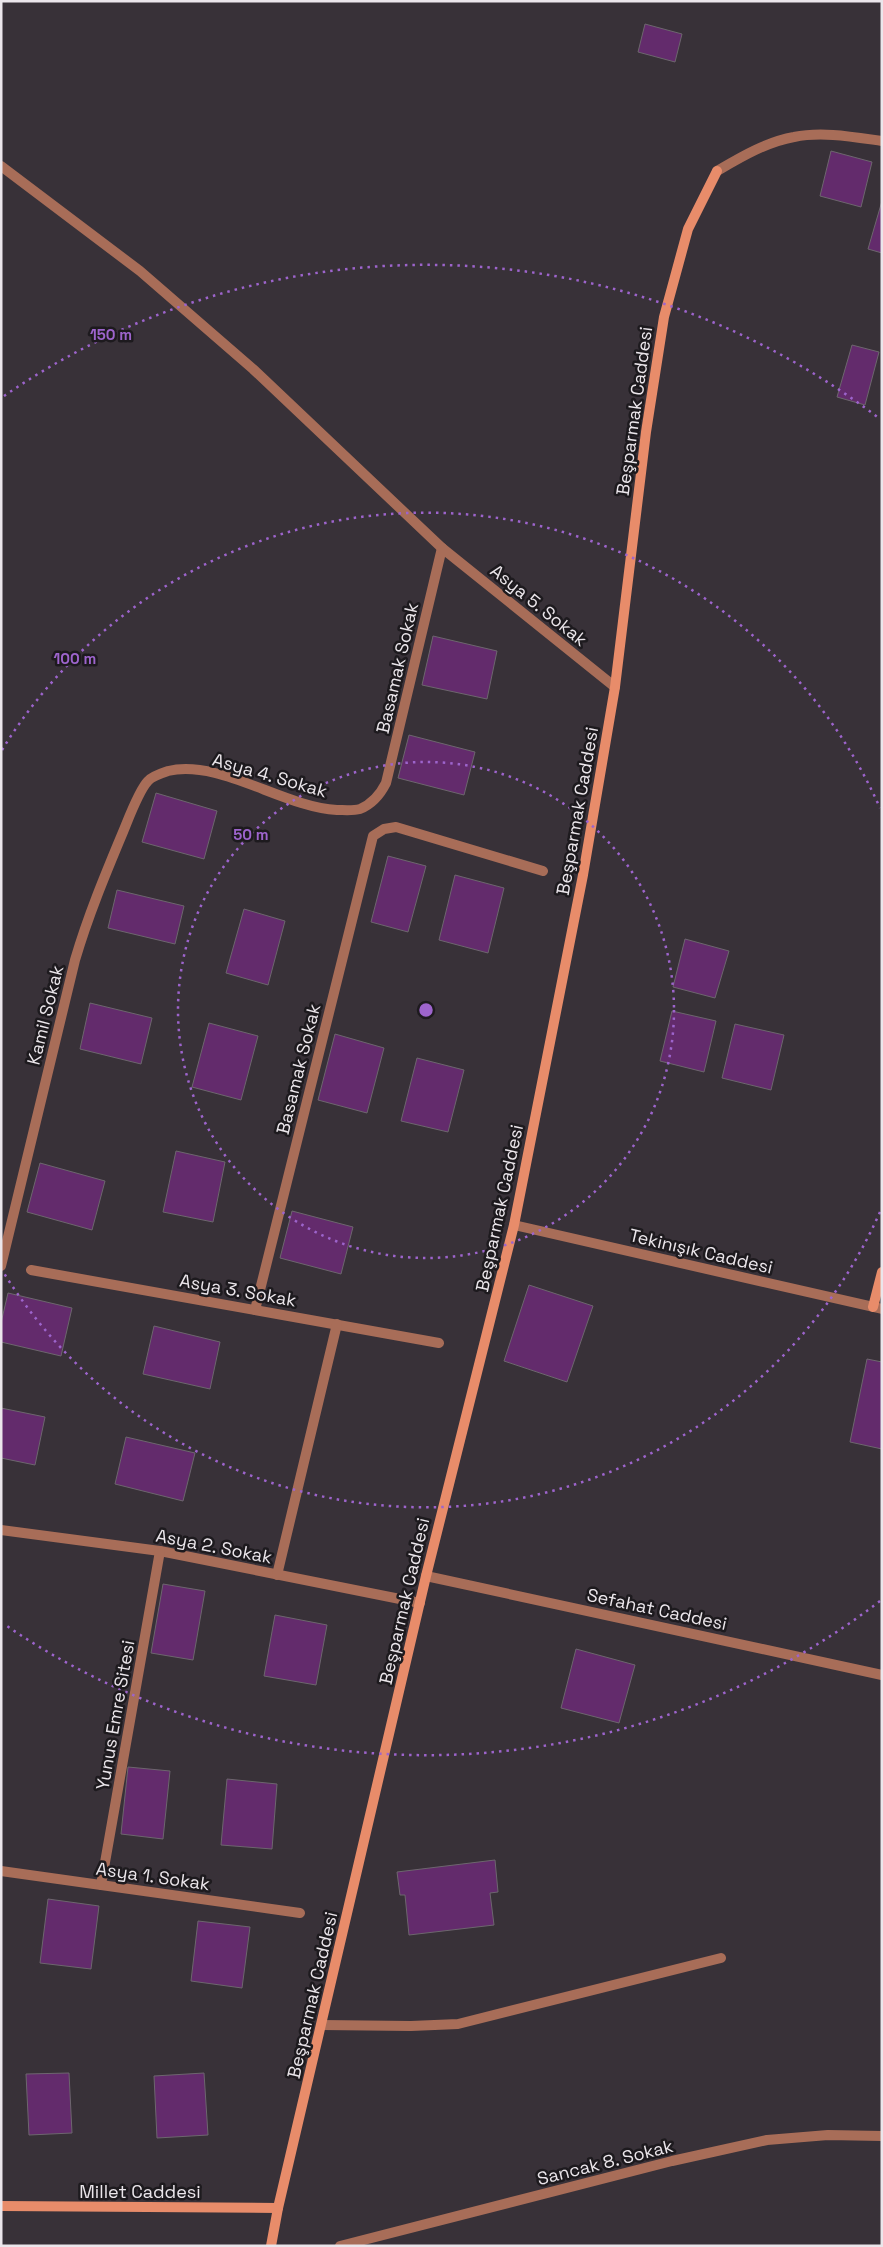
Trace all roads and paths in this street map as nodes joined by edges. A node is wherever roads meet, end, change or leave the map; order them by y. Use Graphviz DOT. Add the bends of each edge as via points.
graph roads {
  1 [pos="882,142"];
  2 [pos="1,166"];
  3 [pos="442,548"];
  4 [pos="615,687"];
  5 [pos="148,780"];
  6 [pos="380,795"];
  7 [pos="543,871"];
  8 [pos="514,1225"];
  9 [pos="1,1266"];
  10 [pos="31,1270"];
  11 [pos="882,1272"];
  12 [pos="877,1308"];
  13 [pos="255,1310"];
  14 [pos="337,1324"];
  15 [pos="439,1342"];
  16 [pos="1,1530"];
  17 [pos="160,1552"];
  18 [pos="277,1574"];
  19 [pos="426,1576"];
  20 [pos="420,1604"];
  21 [pos="882,1675"];
  22 [pos="1,1871"];
  23 [pos="101,1885"];
  24 [pos="300,1913"];
  25 [pos="721,1958"];
  26 [pos="322,2025"];
  27 [pos="882,2136"];
  28 [pos="1,2206"];
  29 [pos="278,2208"];
  30 [pos="271,2246"];
  31 [pos="340,2246"];
  1 -- 4 [label="street, Beşparmak Caddesi" via="841,135 794,136 750,151 717,171 688,229 664,317 646,432"];
  2 -- 3 [label="street, Asya 5. Sokak" via="155,284 253,370"];
  3 -- 4 [label="street, Asya 5. Sokak"];
  3 -- 6 [label="street, Basamak Sokak" via="386,783"];
  4 -- 8 [label="street, Beşparmak Caddesi" via="583,875"];
  5 -- 6 [label="street, Asya 4. Sokak" via="178,769 196,770 328,809 358,809"];
  5 -- 9 [label="street, Kamil Sokak" via="89,912"];
  7 -- 13 [label="street, Basamak Sokak" via="396,827 384,829 373,836"];
  8 -- 12 [label="street, Tekinışık Caddesi"];
  8 -- 19 [label="street, Beşparmak Caddesi"];
  10 -- 13 [label="street, Asya 3. Sokak"];
  11 -- 12 [label="street"];
  13 -- 14 [label="street, Asya 3. Sokak"];
  14 -- 15 [label="street, Asya 3. Sokak"];
  14 -- 18 [label="street"];
  16 -- 17 [label="street, Asya 2. Sokak"];
  17 -- 18 [label="street, Asya 2. Sokak"];
  17 -- 23 [label="street, Yunus Emre Sitesi"];
  18 -- 20 [label="street, Asya 2. Sokak"];
  19 -- 20 [label="street, Beşparmak Caddesi"];
  19 -- 21 [label="street, Sefahat Caddesi"];
  20 -- 26 [label="street, Beşparmak Caddesi"];
  22 -- 23 [label="street, Asya 1. Sokak"];
  23 -- 24 [label="street, Asya 1. Sokak"];
  25 -- 26 [label="street" via="458,2024"];
  26 -- 29 [label="street, Beşparmak Caddesi"];
  27 -- 31 [label="street, Sancak 8. Sokak" via="828,2135 768,2140"];
  28 -- 29 [label="street, Millet Caddesi"];
  29 -- 30 [label="street, Beşparmak Caddesi"];
}
